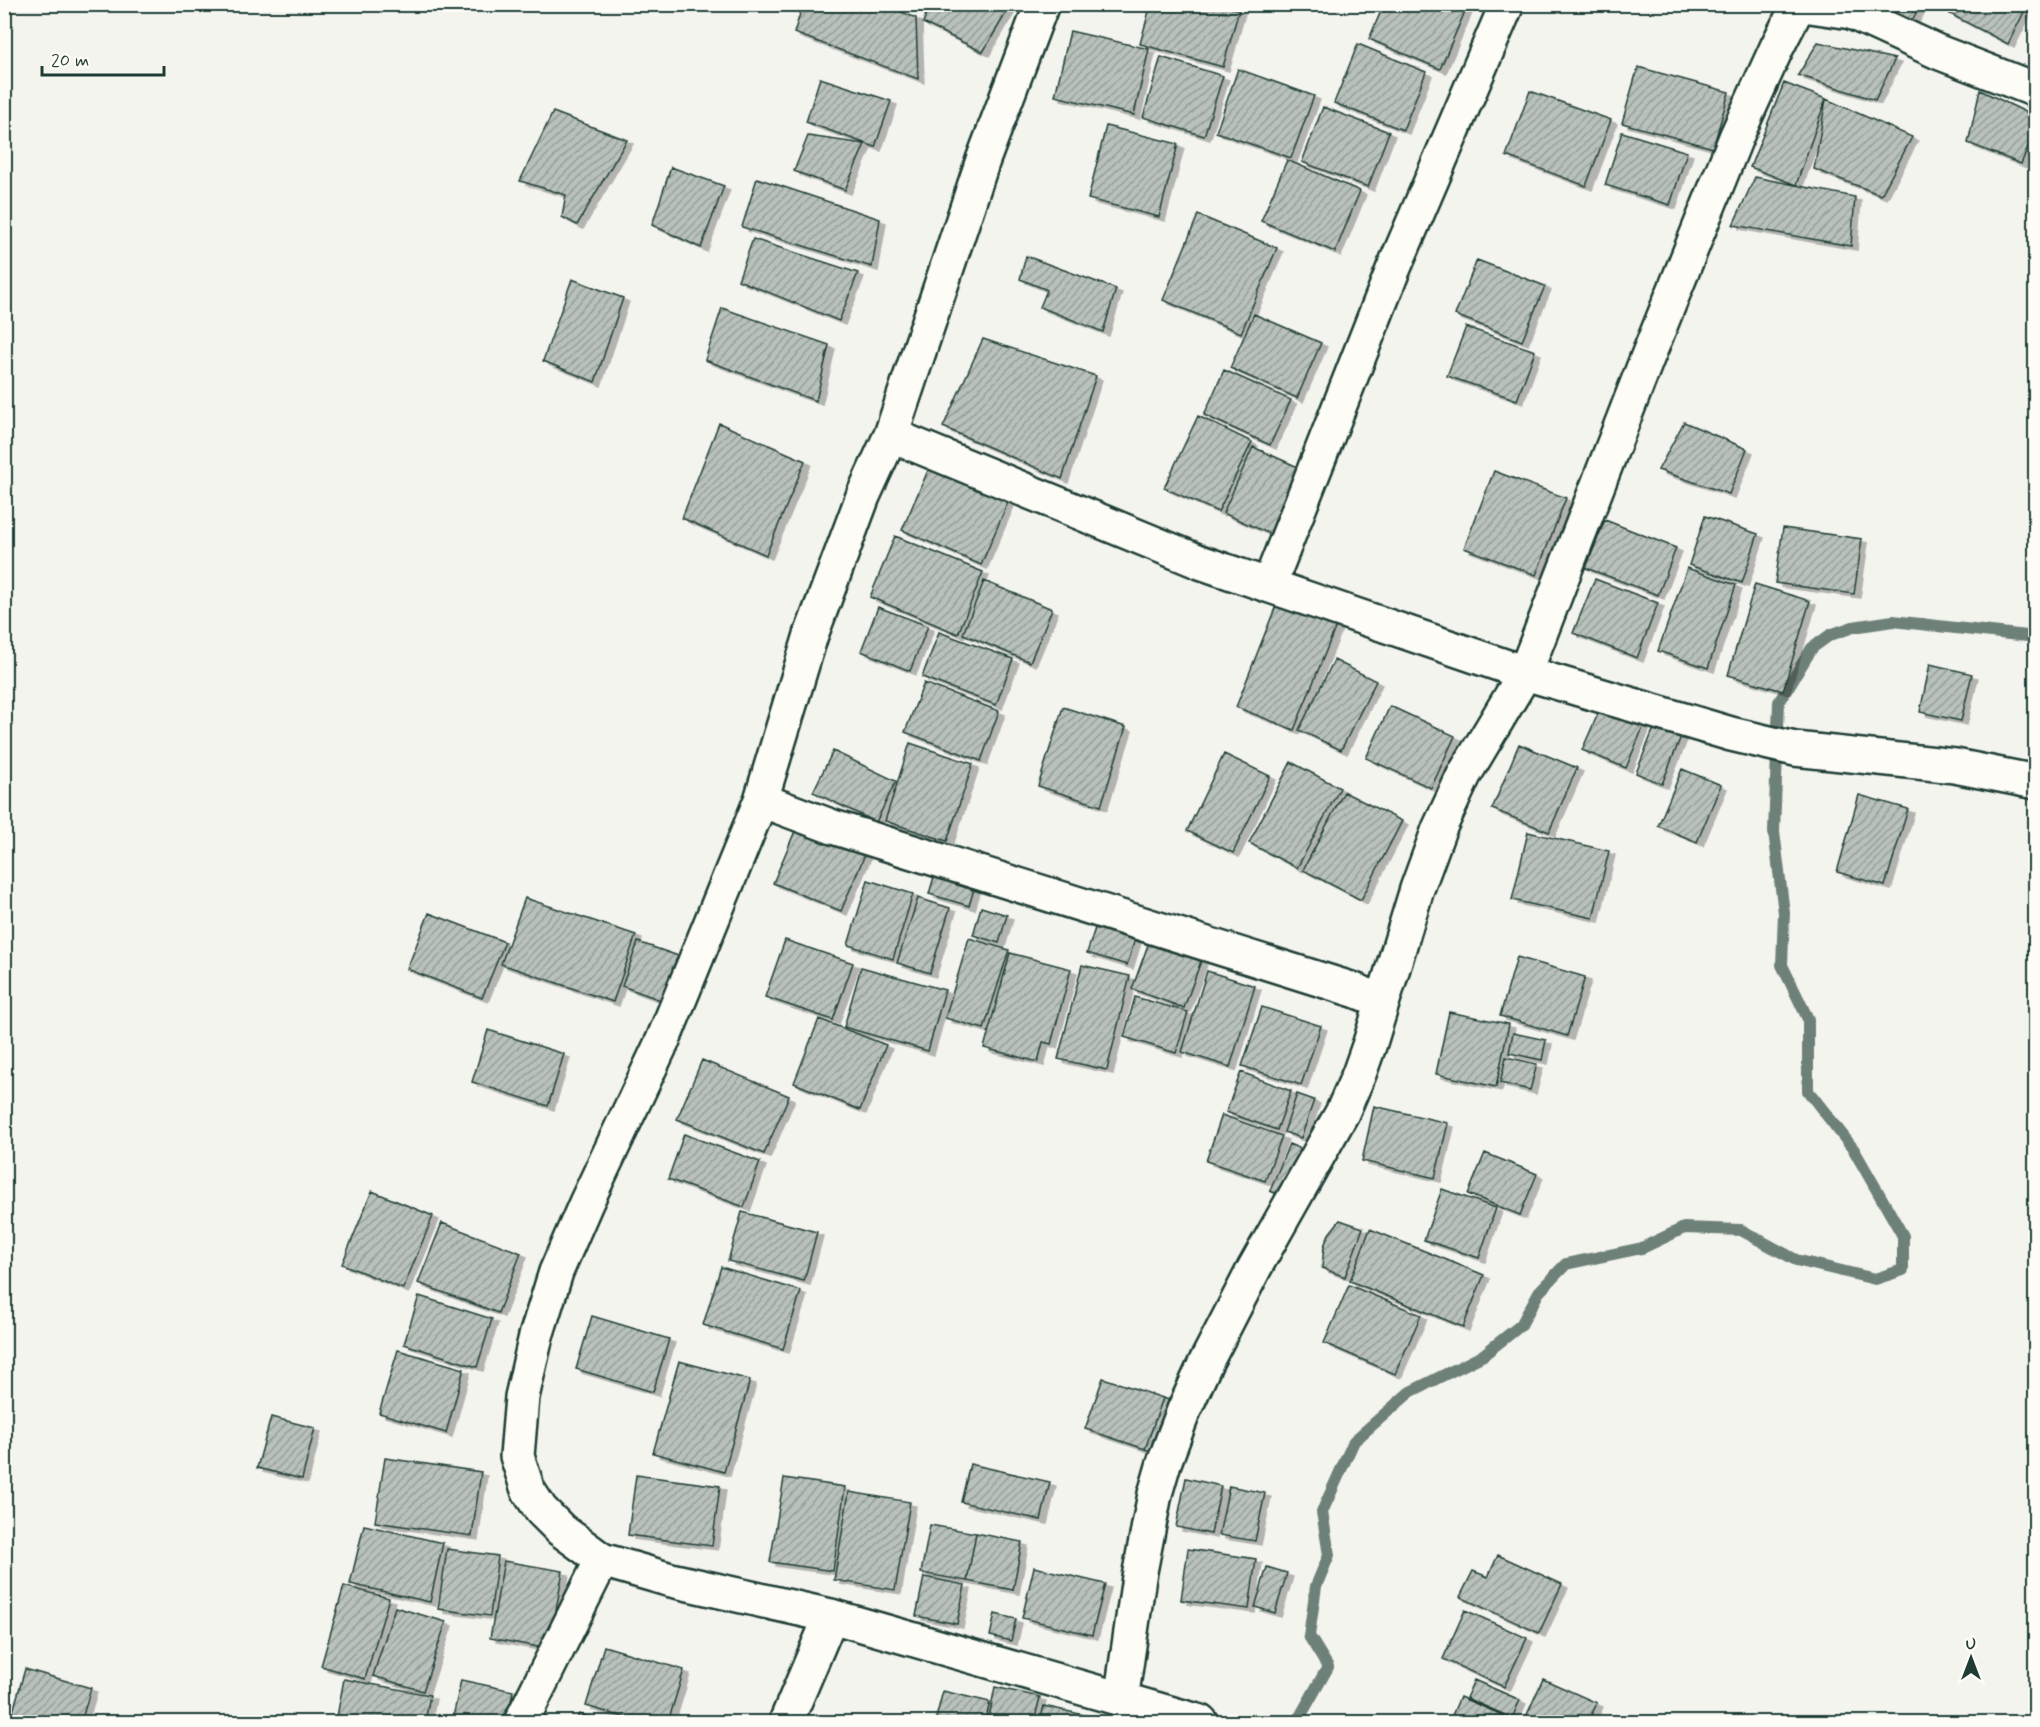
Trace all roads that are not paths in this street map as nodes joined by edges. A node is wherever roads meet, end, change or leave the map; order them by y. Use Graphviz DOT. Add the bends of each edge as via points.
graph roads {
  1 [pos="1042,4"];
  2 [pos="1506,4"];
  3 [pos="1798,5"];
  4 [pos="2036,90"];
  5 [pos="891,435"];
  6 [pos="1269,585"];
  7 [pos="1525,673"];
  8 [pos="2036,782"];
  9 [pos="761,800"];
  10 [pos="1382,1001"];
  11 [pos="602,1560"];
  12 [pos="831,1616"];
  13 [pos="1121,1700"];
  14 [pos="521,1722"];
  15 [pos="786,1722"];
  16 [pos="1201,1722"];
  1 -- 5 [label="street" via="983,160"];
  2 -- 6 [label="street" via="1393,270"];
  3 -- 4 [label="street" via="1851,12 1938,52"];
  3 -- 7 [label="street" via="1729,156"];
  5 -- 6 [label="street" via="1178,553"];
  5 -- 9 [label="street" via="863,496 811,635"];
  6 -- 7 [label="street"];
  7 -- 8 [label="street" via="1795,749 1955,766"];
  7 -- 10 [label="street" via="1464,775 1439,829"];
  9 -- 10 [label="street" via="855,834"];
  9 -- 11 [label="street" via="663,1040 556,1272 522,1397 517,1456 528,1490 561,1530"];
  10 -- 13 [label="street" via="1342,1113 1205,1364 1164,1463 1145,1546"];
  11 -- 12 [label="street" via="671,1580"];
  11 -- 14 [label="street"];
  12 -- 13 [label="street"];
  12 -- 15 [label="street"];
  13 -- 16 [label="street"];
}
